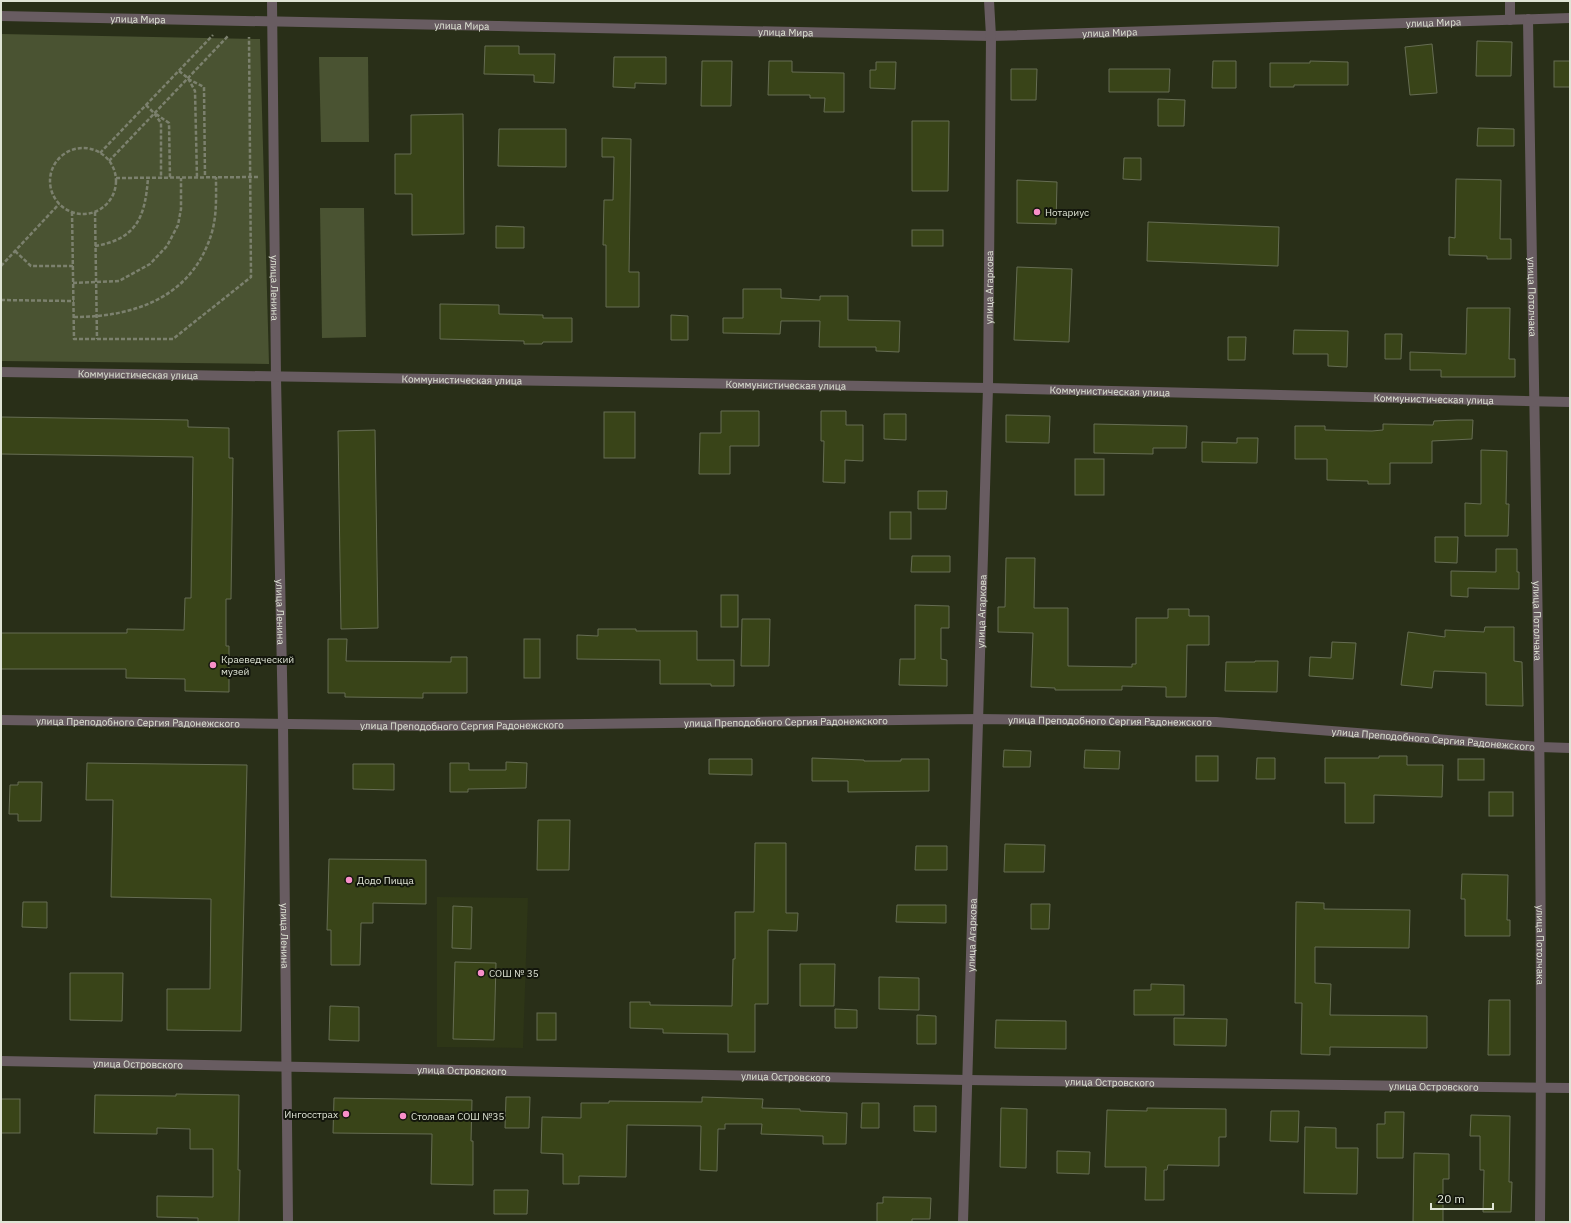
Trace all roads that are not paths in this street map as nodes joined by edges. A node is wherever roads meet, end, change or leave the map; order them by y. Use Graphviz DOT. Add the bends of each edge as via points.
graph roads {
  1 [pos="272,1"];
  2 [pos="990,1"];
  3 [pos="1510,1"];
  4 [pos="1,16"];
  5 [pos="1570,18"];
  6 [pos="272,20"];
  7 [pos="1510,20"];
  8 [pos="1528,20"];
  9 [pos="991,36"];
  10 [pos="1,372"];
  11 [pos="276,378"];
  12 [pos="988,388"];
  13 [pos="1534,400"];
  14 [pos="1570,402"];
  15 [pos="978,719"];
  16 [pos="1,720"];
  17 [pos="283,724"];
  18 [pos="1540,747"];
  19 [pos="1570,748"];
  20 [pos="1,1061"];
  21 [pos="286,1066"];
  22 [pos="968,1080"];
  23 [pos="1541,1088"];
  24 [pos="1570,1088"];
  25 [pos="288,1222"];
  26 [pos="963,1222"];
  27 [pos="1540,1222"];
  1 -- 6 [label="street, улица Ленина"];
  2 -- 9 [label="street, улица Агаркова"];
  3 -- 7 [label="street"];
  4 -- 6 [label="street, улица Мира"];
  5 -- 8 [label="street, улица Мира"];
  6 -- 9 [label="street, улица Мира"];
  6 -- 11 [label="street, улица Ленина"];
  7 -- 8 [label="street, улица Мира"];
  7 -- 9 [label="street, улица Мира"];
  8 -- 13 [label="street, улица Потолчака"];
  9 -- 12 [label="street, улица Агаркова"];
  10 -- 11 [label="street, Коммунистическая улица"];
  11 -- 12 [label="street, Коммунистическая улица"];
  11 -- 17 [label="street, улица Ленина"];
  12 -- 13 [label="street, Коммунистическая улица"];
  12 -- 15 [label="street, улица Агаркова"];
  13 -- 14 [label="street, Коммунистическая улица"];
  13 -- 18 [label="street, улица Потолчака"];
  15 -- 17 [label="street, улица Преподобного Сергия Радонежского" via="434,726"];
  15 -- 18 [label="street, улица Преподобного Сергия Радонежского" via="1216,722"];
  15 -- 22 [label="street, улица Агаркова"];
  16 -- 17 [label="street, улица Преподобного Сергия Радонежского"];
  17 -- 21 [label="street, улица Ленина"];
  18 -- 19 [label="street, улица Преподобного Сергия Радонежского"];
  18 -- 23 [label="street, улица Потолчака"];
  20 -- 21 [label="street, улица Островского"];
  21 -- 22 [label="street, улица Островского"];
  21 -- 25 [label="street, улица Ленина"];
  22 -- 23 [label="street, улица Островского"];
  22 -- 26 [label="street, улица Агаркова"];
  23 -- 24 [label="street, улица Островского"];
  23 -- 27 [label="street, улица Потолчака"];
}
